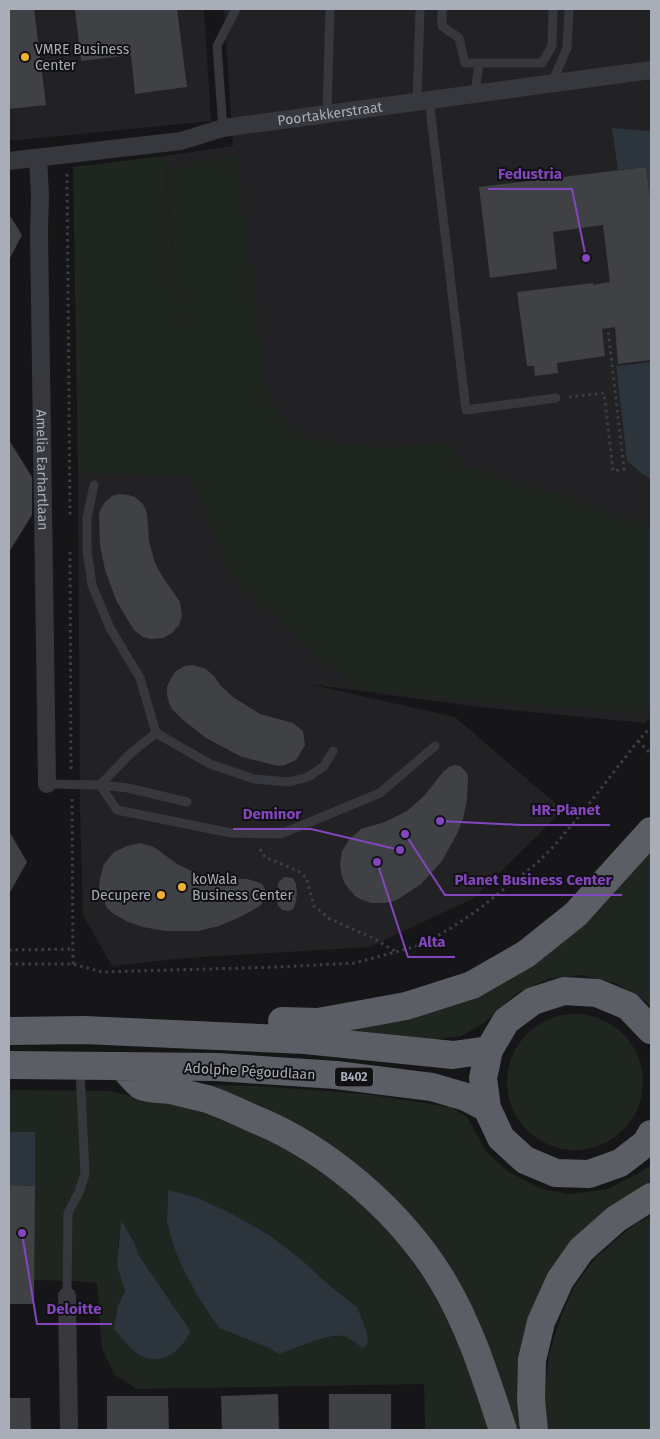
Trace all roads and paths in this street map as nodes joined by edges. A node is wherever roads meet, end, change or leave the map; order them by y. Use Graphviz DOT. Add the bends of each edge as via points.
graph roads {
  1 [pos="236,9"];
  2 [pos="330,9"];
  3 [pos="420,9"];
  4 [pos="442,9"];
  5 [pos="553,9"];
  6 [pos="569,9"];
  7 [pos="479,63"];
  8 [pos="651,70"];
  9 [pos="552,83"];
  10 [pos="475,93"];
  11 [pos="423,100"];
  12 [pos="326,113"];
  13 [pos="223,128"];
  14 [pos="66,155"];
  15 [pos="38,158"];
  16 [pos="9,161"];
  17 [pos="608,328"];
  18 [pos="556,398"];
  19 [pos="94,485"];
  20 [pos="70,524"];
  21 [pos="70,544"];
  22 [pos="651,727"];
  23 [pos="156,732"];
  24 [pos="638,741"];
  25 [pos="434,746"];
  26 [pos="333,751"];
  27 [pos="651,754"];
  28 [pos="47,784"];
  29 [pos="72,785"];
  30 [pos="100,785"];
  31 [pos="187,802"];
  32 [pos="651,831"];
  33 [pos="252,833"];
  34 [pos="9,950"];
  35 [pos="73,950"];
  36 [pos="396,952"];
  37 [pos="9,964"];
  38 [pos="73,964"];
  39 [pos="651,1030"];
  40 [pos="9,1031"];
  41 [pos="239,1036"];
  42 [pos="489,1050"];
  43 [pos="9,1066"];
  44 [pos="80,1066"];
  45 [pos="122,1066"];
  46 [pos="487,1108"];
  47 [pos="649,1140"];
  48 [pos="651,1197"];
  49 [pos="67,1296"];
  50 [pos="69,1430"];
  51 [pos="504,1430"];
  52 [pos="534,1430"];
  1 -- 13 [label="lane" via="218,46"];
  2 -- 12 [label="lane"];
  3 -- 11 [label="lane"];
  4 -- 7 [label="lane" via="442,26 459,38 465,63"];
  5 -- 7 [label="lane" via="552,46 542,64"];
  6 -- 9 [label="lane" via="567,48"];
  7 -- 10 [label="lane"];
  8 -- 9 [label="street, Poortakkerstraat"];
  9 -- 10 [label="street, Poortakkerstraat"];
  10 -- 11 [label="street, Poortakkerstraat"];
  11 -- 12 [label="street, Poortakkerstraat"];
  11 -- 18 [label="lane" via="466,410"];
  12 -- 13 [label="street, Poortakkerstraat"];
  13 -- 14 [label="street, Poortakkerstraat" via="181,141"];
  14 -- 15 [label="street, Poortakkerstraat"];
  14 -- 20 [label="path"];
  15 -- 16 [label="street, Poortakkerstraat"];
  15 -- 28 [label="street, Amelia Earhartlaan"];
  17 -- 18 [label="path" via="624,469 613,471 604,393"];
  19 -- 23 [label="lane" via="87,518 92,585 110,628 140,678"];
  21 -- 29 [label="path"];
  22 -- 24 [label="path"];
  23 -- 26 [label="lane" via="210,764 254,780 289,782 308,777 324,766"];
  23 -- 30 [label="lane"];
  24 -- 27 [label="path"];
  24 -- 36 [label="path" via="538,863 451,928 421,945"];
  25 -- 33 [label="lane" via="380,793 281,834"];
  28 -- 29 [label="lane"];
  29 -- 30 [label="lane"];
  29 -- 35 [label="path"];
  30 -- 31 [label="lane"];
  30 -- 33 [label="lane" via="117,810 232,833"];
  32 -- 41 [label="highway" via="576,914 526,954 472,985 406,1006 318,1022 272,1020"];
  33 -- 36 [label="path" via="264,857 306,877 314,906 330,919 371,936"];
  34 -- 35 [label="path"];
  35 -- 38 [label="path"];
  36 -- 38 [label="path" via="355,963 258,968 102,972"];
  37 -- 38 [label="path"];
  39 -- 42 [label="highway" via="628,1006 597,993 564,991 532,1001 506,1021"];
  40 -- 41 [label="highway" via="84,1030"];
  41 -- 42 [label="highway" via="453,1055"];
  42 -- 46 [label="highway" via="483,1078"];
  43 -- 44 [label="highway, Adolphe Pégoudlaan / B402"];
  44 -- 45 [label="highway, Adolphe Pégoudlaan / B402"];
  44 -- 49 [label="lane" via="85,1174 68,1213"];
  45 -- 46 [label="highway, Adolphe Pégoudlaan / B402" via="336,1075 432,1087 466,1097"];
  45 -- 51 [label="highway" via="141,1086 209,1100 306,1144 346,1172 379,1202 412,1238 442,1280 481,1363"];
  46 -- 47 [label="highway" via="501,1138 525,1160 556,1173 589,1174 620,1164"];
  48 -- 52 [label="highway" via="616,1219 581,1250 560,1280 541,1322 532,1360"];
  49 -- 50 [label="street"];
}
